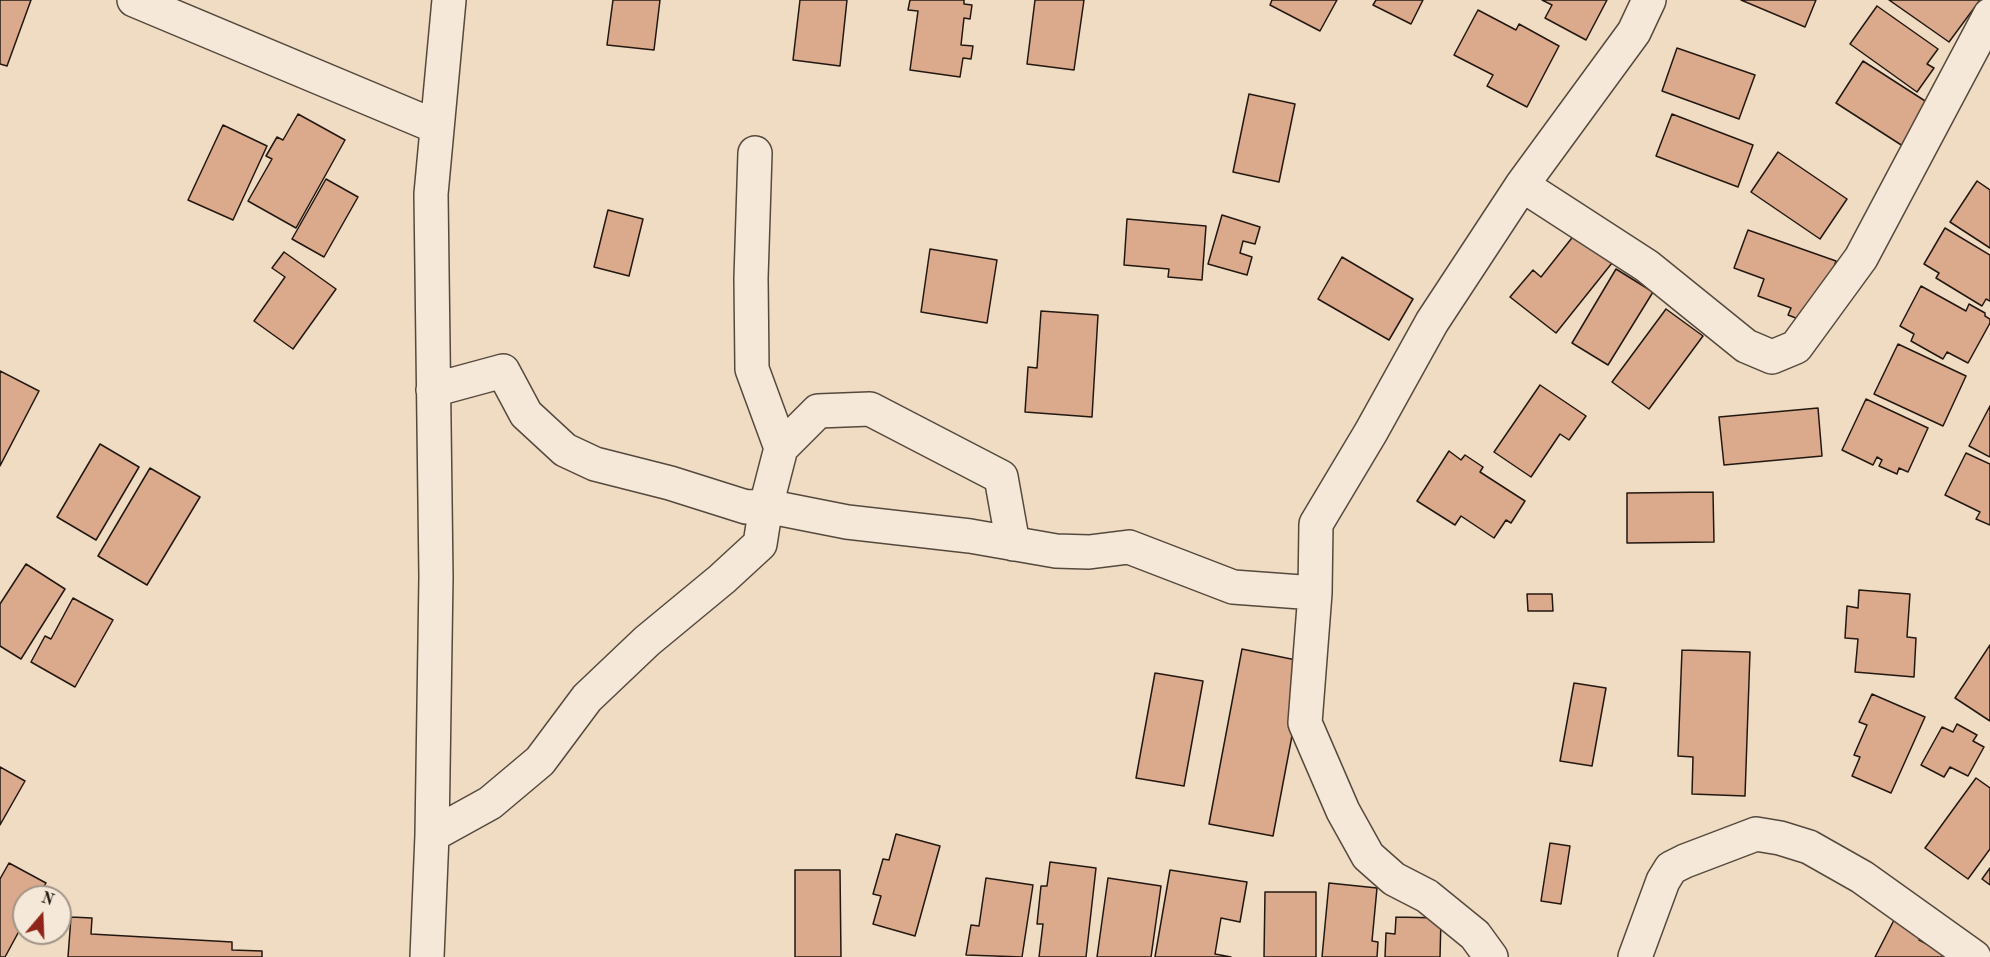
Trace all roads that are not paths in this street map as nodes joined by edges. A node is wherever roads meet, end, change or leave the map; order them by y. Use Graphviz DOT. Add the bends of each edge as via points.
graph roads {
  1 [pos="134,0"];
  2 [pos="449,0"];
  3 [pos="1649,0"];
  4 [pos="1990,15"];
  5 [pos="437,127"];
  6 [pos="755,153"];
  7 [pos="1522,185"];
  8 [pos="433,390"];
  9 [pos="781,448"];
  10 [pos="766,506"];
  11 [pos="1013,544"];
  12 [pos="1315,593"];
  13 [pos="432,835"];
  14 [pos="428,957"];
  15 [pos="1491,957"];
  16 [pos="1635,957"];
  17 [pos="1974,957"];
  1 -- 5 [label="street"];
  2 -- 5 [label="street"];
  3 -- 7 [label="street" via="1634,32"];
  4 -- 7 [label="street" via="1861,258 1796,347 1772,357 1746,345 1647,266"];
  5 -- 8 [label="street" via="431,194"];
  6 -- 9 [label="street" via="752,369"];
  7 -- 12 [label="street" via="1432,322 1316,524"];
  8 -- 10 [label="street" via="503,371 526,414 565,450 595,464 746,507"];
  8 -- 13 [label="street" via="436,577"];
  9 -- 10 [label="street"];
  9 -- 11 [label="street" via="818,411 870,409 1001,477"];
  10 -- 11 [label="street" via="847,522"];
  10 -- 13 [label="street" via="760,544 587,698 540,761 490,803"];
  11 -- 12 [label="street" via="1089,552 1129,547 1233,587"];
  12 -- 15 [label="street" via="1305,723 1343,811 1368,856 1394,879 1427,896 1475,935"];
  13 -- 14 [label="street"];
  16 -- 17 [label="street" via="1671,868 1756,834 1809,847 1862,877"];
}
